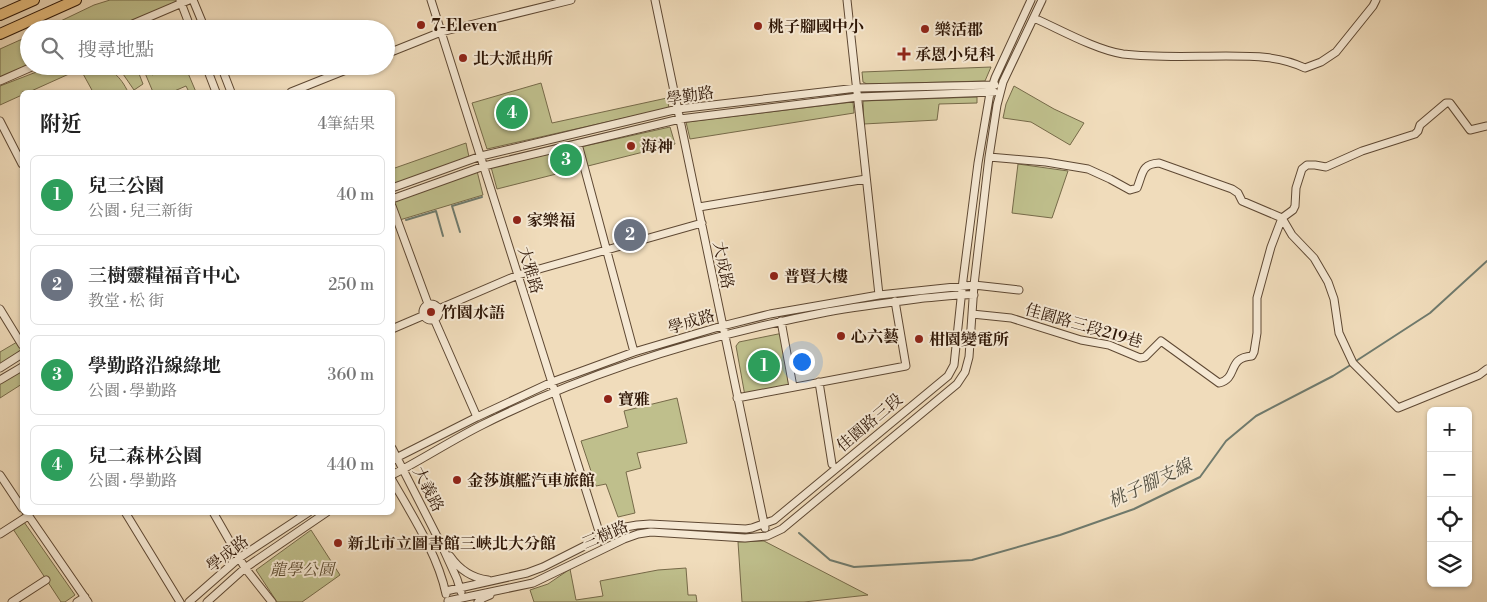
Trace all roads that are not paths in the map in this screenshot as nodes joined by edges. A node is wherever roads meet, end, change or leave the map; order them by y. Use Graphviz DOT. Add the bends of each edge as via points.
graph roads {
  1 [pos="34,0"];
  2 [pos="76,0"];
  3 [pos="189,0"];
  4 [pos="193,0"];
  5 [pos="431,0"];
  6 [pos="571,0"];
  7 [pos="655,0"];
  8 [pos="847,0"];
  9 [pos="1031,0"];
  10 [pos="1042,0"];
  11 [pos="1376,0"];
  12 [pos="181,1"];
  13 [pos="0,15"];
  14 [pos="1034,18"];
  15 [pos="31,20"];
  16 [pos="140,20"];
  17 [pos="188,20"];
  18 [pos="201,20"];
  19 [pos="20,25"];
  20 [pos="441,32"];
  21 [pos="0,34"];
  22 [pos="395,50"];
  23 [pos="20,72"];
  24 [pos="209,75"];
  25 [pos="224,75"];
  26 [pos="334,75"];
  27 [pos="0,81"];
  28 [pos="857,88"];
  29 [pos="991,89"];
  30 [pos="1001,89"];
  31 [pos="215,90"];
  32 [pos="230,90"];
  33 [pos="296,90"];
  34 [pos="858,97"];
  35 [pos="678,109"];
  36 [pos="680,119"];
  37 [pos="0,121"];
  38 [pos="1487,126"];
  39 [pos="578,144"];
  40 [pos="481,156"];
  41 [pos="989,157"];
  42 [pos="20,160"];
  43 [pos="484,166"];
  44 [pos="866,179"];
  45 [pos="395,187"];
  46 [pos="395,198"];
  47 [pos="699,207"];
  48 [pos="395,215"];
  49 [pos="1282,218"];
  50 [pos="702,223"];
  51 [pos="606,250"];
  52 [pos="518,275"];
  53 [pos="974,285"];
  54 [pos="962,286"];
  55 [pos="1019,290"];
  56 [pos="879,295"];
  57 [pos="962,295"];
  58 [pos="974,295"];
  59 [pos="896,301"];
  60 [pos="438,308"];
  61 [pos="0,309"];
  62 [pos="427,310"];
  63 [pos="972,314"];
  64 [pos="434,320"];
  65 [pos="781,321"];
  66 [pos="722,326"];
  67 [pos="395,327"];
  68 [pos="724,335"];
  69 [pos="20,342"];
  70 [pos="634,352"];
  71 [pos="20,355"];
  72 [pos="20,367"];
  73 [pos="0,368"];
  74 [pos="1487,369"];
  75 [pos="0,380"];
  76 [pos="552,382"];
  77 [pos="818,382"];
  78 [pos="793,387"];
  79 [pos="555,392"];
  80 [pos="737,398"];
  81 [pos="477,416"];
  82 [pos="395,459"];
  83 [pos="832,464"];
  84 [pos="403,469"];
  85 [pos="395,473"];
  86 [pos="0,475"];
  87 [pos="395,486"];
  88 [pos="20,505"];
  89 [pos="26,515"];
  90 [pos="28,515"];
  91 [pos="127,515"];
  92 [pos="216,515"];
  93 [pos="304,515"];
  94 [pos="323,515"];
  95 [pos="764,524"];
  96 [pos="0,534"];
  97 [pos="767,536"];
  98 [pos="600,537"];
  99 [pos="442,546"];
  100 [pos="604,548"];
  101 [pos="239,558"];
  102 [pos="245,568"];
  103 [pos="46,580"];
  104 [pos="499,580"];
  105 [pos="460,588"];
  106 [pos="509,588"];
  107 [pos="446,591"];
  108 [pos="87,599"];
  109 [pos="15,600"];
  110 [pos="462,600"];
  111 [pos="448,601"];
  112 [pos="77,602"];
  113 [pos="180,602"];
  114 [pos="189,602"];
  115 [pos="207,602"];
  116 [pos="272,602"];
  117 [pos="478,602"];
  1 -- 13 [label="highway"];
  2 -- 15 [label="highway"];
  3 -- 12 [label="street"];
  4 -- 18 [label="street"];
  5 -- 20 [label="street, 大雅路"];
  6 -- 20 [label="street"];
  7 -- 35 [label="street, 大成路"];
  8 -- 28 [label="street"];
  9 -- 29 [label="street, 佳園路三段"];
  10 -- 14 [label="street, 佳園路三段"];
  11 -- 14 [label="street" via="1336,52 1305,68 1292,61 1266,56 1121,54"];
  12 -- 16 [label="street"];
  12 -- 17 [label="street"];
  14 -- 30 [label="street, 佳園路三段"];
  19 -- 21 [label="highway"];
  20 -- 22 [label="street"];
  20 -- 40 [label="street, 大雅路"];
  23 -- 27 [label="street"];
  24 -- 31 [label="street"];
  25 -- 32 [label="street"];
  26 -- 33 [label="street"];
  28 -- 29 [label="street, 學勤路"];
  28 -- 34 [label="street"];
  28 -- 35 [label="street, 學勤路"];
  29 -- 30 [label="street, 學勤路"];
  29 -- 34 [label="street, 學勤路"];
  29 -- 54 [label="street, 佳園路三段"];
  30 -- 41 [label="street, 佳園路三段"];
  34 -- 36 [label="street, 學勤路"];
  34 -- 44 [label="street"];
  35 -- 36 [label="street, 大成路"];
  35 -- 40 [label="street, 學勤路"];
  36 -- 39 [label="street, 學勤路"];
  36 -- 47 [label="street, 大成路"];
  37 -- 42 [label="street"];
  38 -- 49 [label="street" via="1470,130 1450,103 1446,103 1414,134 1326,167 1307,165 1302,169 1296,188 1296,206"];
  39 -- 43 [label="street, 學勤路"];
  39 -- 51 [label="street"];
  40 -- 43 [label="street, 大雅路"];
  40 -- 45 [label="street, 學勤路"];
  41 -- 49 [label="street" via="1088,169 1130,190 1137,188 1147,166 1159,163 1238,192 1242,201"];
  41 -- 53 [label="street, 佳園路三段"];
  43 -- 46 [label="street, 學勤路"];
  43 -- 52 [label="street, 大雅路"];
  44 -- 47 [label="street"];
  44 -- 56 [label="street"];
  47 -- 50 [label="street, 大成路"];
  48 -- 62 [label="street"];
  49 -- 63 [label="street, 佳園路三段219巷" via="1257,298 1254,352 1252,356 1238,360 1224,382 1219,383 1161,341 1146,357 1140,358 1110,345 1073,338 1011,318"];
  49 -- 74 [label="street" via="1292,235 1314,258 1328,282 1339,333 1353,363 1398,408 1479,376"];
  50 -- 51 [label="street"];
  50 -- 66 [label="street, 大成路"];
  51 -- 52 [label="street"];
  51 -- 70 [label="street"];
  52 -- 60 [label="street"];
  52 -- 76 [label="street, 大雅路"];
  53 -- 54 [label="street, 學成路"];
  53 -- 55 [label="street, 學成路"];
  53 -- 58 [label="street, 佳園路三段"];
  54 -- 56 [label="street, 學成路"];
  54 -- 57 [label="street, 佳園路三段"];
  56 -- 66 [label="street, 學成路"];
  57 -- 58 [label="street, 學成路"];
  57 -- 59 [label="street, 學成路"];
  57 -- 95 [label="street, 佳園路三段" via="954,365 948,376 774,520"];
  58 -- 63 [label="street, 佳園路三段"];
  59 -- 65 [label="street, 學成路"];
  59 -- 77 [label="street" via="906,366"];
  60 -- 62 [label="street"];
  60 -- 64 [label="street" via="438,316"];
  61 -- 69 [label="street"];
  62 -- 64 [label="street" via="429,320"];
  62 -- 67 [label="street"];
  63 -- 97 [label="street, 佳園路三段" via="969,357 957,384 782,529"];
  64 -- 81 [label="street"];
  65 -- 68 [label="street, 學成路"];
  65 -- 78 [label="street"];
  66 -- 68 [label="street, 大成路"];
  66 -- 70 [label="street, 學成路"];
  68 -- 79 [label="street, 學成路"];
  68 -- 80 [label="street, 大成路"];
  70 -- 76 [label="street, 學成路"];
  71 -- 73 [label="street"];
  72 -- 75 [label="street"];
  76 -- 79 [label="street, 大雅路"];
  76 -- 81 [label="street, 學成路"];
  77 -- 78 [label="street"];
  77 -- 83 [label="street"];
  78 -- 80 [label="street"];
  79 -- 84 [label="street, 學成路" via="482,425"];
  79 -- 98 [label="street, 大雅路"];
  80 -- 95 [label="street, 大成路"];
  81 -- 82 [label="street, 學成路"];
  82 -- 84 [label="street, 大義路"];
  84 -- 85 [label="street, 學成路"];
  84 -- 99 [label="street, 大義路"];
  86 -- 88 [label="street"];
  87 -- 107 [label="street, 大義路" via="431,553"];
  89 -- 96 [label="street"];
  90 -- 108 [label="street"];
  91 -- 113 [label="street"];
  92 -- 101 [label="street"];
  93 -- 101 [label="street, 學成路"];
  94 -- 102 [label="street, 學成路"];
  95 -- 97 [label="street, 大成路"];
  95 -- 98 [label="street, 佳園路三段" via="746,529 637,524"];
  97 -- 100 [label="street, 三樹路" via="745,538 652,532 638,534"];
  98 -- 100 [label="street, 大雅路"];
  98 -- 104 [label="street, 佳園路三段" via="543,567"];
  99 -- 104 [label="street" via="452,560 471,575"];
  99 -- 105 [label="street, 大義路"];
  100 -- 106 [label="street, 三樹路" via="541,580"];
  101 -- 102 [label="street"];
  101 -- 114 [label="street, 學成路"];
  102 -- 115 [label="street, 學成路"];
  102 -- 116 [label="street"];
  103 -- 109 [label="street"];
  104 -- 105 [label="street, 佳園路三段"];
  105 -- 107 [label="street, 佳園路三段"];
  105 -- 110 [label="street, 大義路"];
  106 -- 110 [label="street, 三樹路"];
  106 -- 117 [label="street"];
  107 -- 111 [label="street, 大義路"];
  108 -- 112 [label="street"];
  110 -- 111 [label="street, 三樹路"];
}
